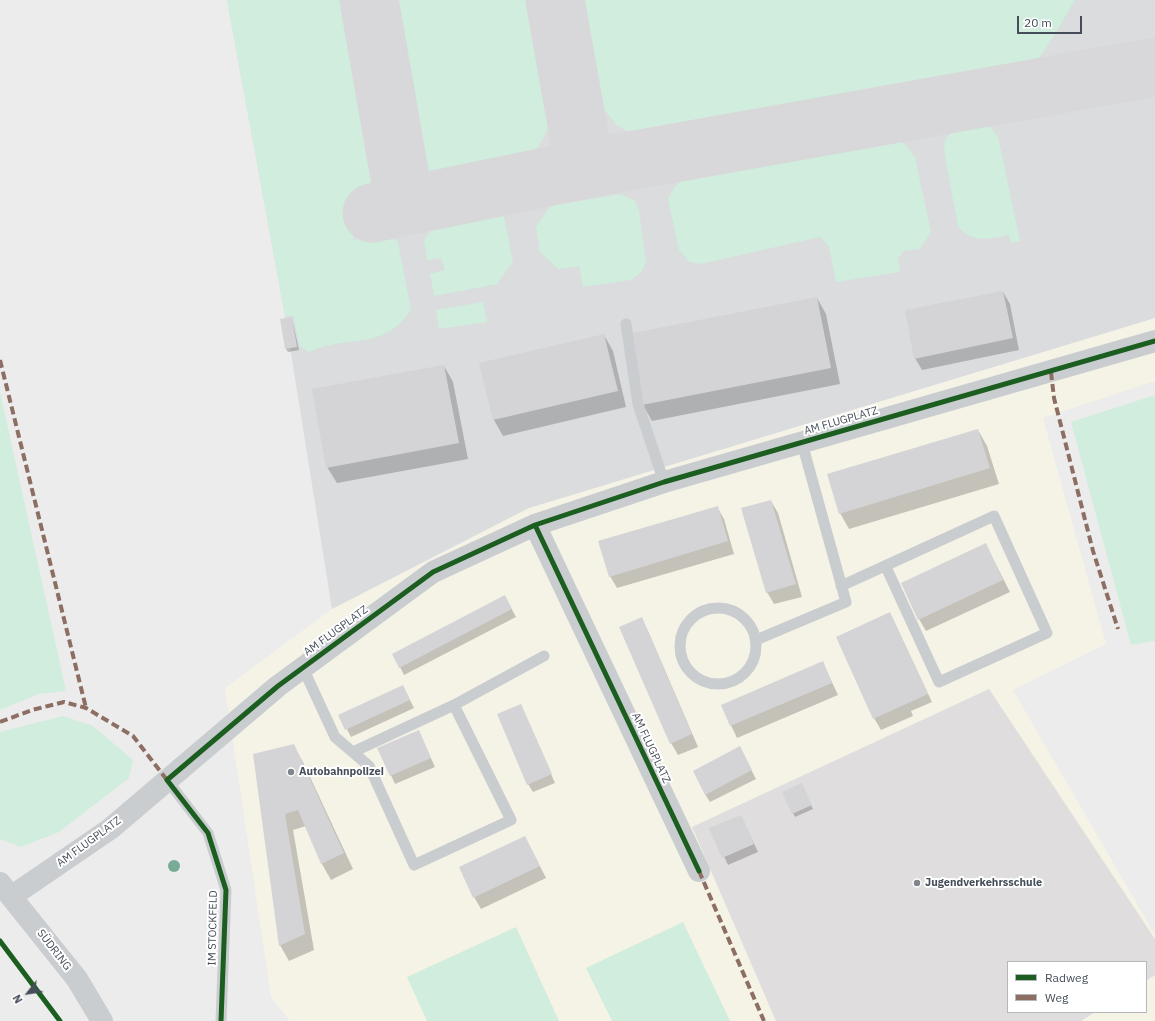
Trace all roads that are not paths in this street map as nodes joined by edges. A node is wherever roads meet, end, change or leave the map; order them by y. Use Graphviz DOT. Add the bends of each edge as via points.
graph roads {
  1 [pos="626,324"];
  2 [pos="1155,341"];
  3 [pos="802,443"];
  4 [pos="664,482"];
  5 [pos="534,525"];
  6 [pos="886,567"];
  7 [pos="841,586"];
  8 [pos="756,640"];
  9 [pos="544,656"];
  10 [pos="303,668"];
  11 [pos="454,705"];
  12 [pos="353,752"];
  13 [pos="167,780"];
  14 [pos="699,871"];
  15 [pos="6,890"];
  16 [pos="102,1021"];
  17 [pos="221,1021"];
  1 -- 4 [label="lane" via="638,404"];
  2 -- 3 [label="street, AM FLUGPLATZ"];
  3 -- 4 [label="street, AM FLUGPLATZ"];
  3 -- 7 [label="lane"];
  4 -- 5 [label="street, AM FLUGPLATZ"];
  5 -- 10 [label="street, AM FLUGPLATZ" via="433,572"];
  5 -- 14 [label="street, AM FLUGPLATZ"];
  6 -- 6 [label="lane" via="994,516 1047,633 939,682"];
  6 -- 7 [label="lane"];
  7 -- 8 [label="lane" via="846,602"];
  8 -- 8 [label="lane" via="745,618 723,607 711,607 700,611 682,630 679,642 680,655 695,677 706,682 726,683 743,675 752,665 756,653"];
  9 -- 11 [label="lane"];
  10 -- 12 [label="lane" via="335,737"];
  10 -- 13 [label="street, AM FLUGPLATZ"];
  11 -- 12 [label="lane"];
  11 -- 12 [label="lane" via="511,820 456,846 414,865 369,766"];
  13 -- 15 [label="street, AM FLUGPLATZ" via="110,829"];
  13 -- 17 [label="lane, IM STOCKFELD" via="208,833 226,890"];
  15 -- 16 [label="street, SÜDRING" via="77,979"];
}
